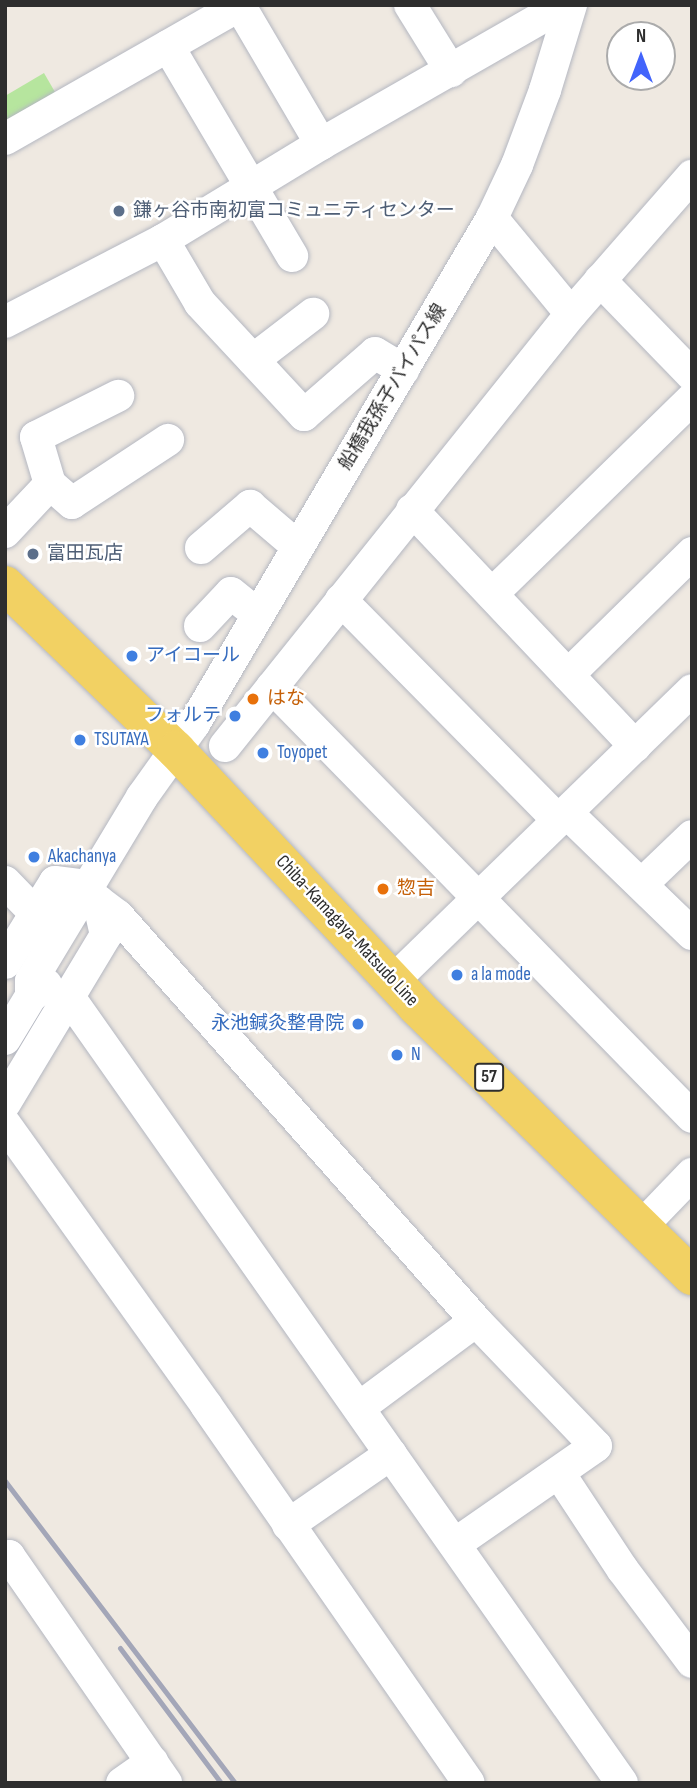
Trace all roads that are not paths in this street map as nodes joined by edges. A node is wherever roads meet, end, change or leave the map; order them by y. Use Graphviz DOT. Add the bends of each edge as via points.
graph roads {
  1 [pos="410,5"];
  2 [pos="564,5"];
  3 [pos="571,5"];
  4 [pos="240,6"];
  5 [pos="168,46"];
  6 [pos="451,71"];
  7 [pos="5,139"];
  8 [pos="321,144"];
  9 [pos="252,185"];
  10 [pos="686,192"];
  11 [pos="492,218"];
  12 [pos="163,240"];
  13 [pos="292,256"];
  14 [pos="600,281"];
  15 [pos="313,314"];
  16 [pos="571,314"];
  17 [pos="5,322"];
  18 [pos="253,360"];
  19 [pos="403,370"];
  20 [pos="692,375"];
  21 [pos="118,396"];
  22 [pos="692,399"];
  23 [pos="167,440"];
  24 [pos="50,484"];
  25 [pos="412,510"];
  26 [pos="5,533"];
  27 [pos="298,547"];
  28 [pos="201,548"];
  29 [pos="692,553"];
  30 [pos="5,585"];
  31 [pos="492,594"];
  32 [pos="341,600"];
  33 [pos="257,614"];
  34 [pos="200,625"];
  35 [pos="568,675"];
  36 [pos="272,687"];
  37 [pos="692,690"];
  38 [pos="225,746"];
  39 [pos="635,746"];
  40 [pos="176,750"];
  41 [pos="563,817"];
  42 [pos="692,836"];
  43 [pos="5,882"];
  44 [pos="642,884"];
  45 [pos="94,894"];
  46 [pos="478,899"];
  47 [pos="36,914"];
  48 [pos="692,934"];
  49 [pos="6,961"];
  50 [pos="393,981"];
  51 [pos="69,997"];
  52 [pos="5,1039"];
  53 [pos="5,1103"];
  54 [pos="692,1117"];
  55 [pos="5,1124"];
  56 [pos="692,1174"];
  57 [pos="641,1227"];
  58 [pos="692,1276"];
  59 [pos="476,1321"];
  60 [pos="360,1407"];
  61 [pos="391,1454"];
  62 [pos="559,1474"];
  63 [pos="288,1525"];
  64 [pos="455,1545"];
  65 [pos="5,1559"];
  66 [pos="692,1662"];
  67 [pos="159,1772"];
  68 [pos="122,1783"];
  69 [pos="470,1783"];
  70 [pos="622,1783"];
  1 -- 6 [label="street"];
  2 -- 6 [label="street"];
  3 -- 11 [label="street, 船橋我孫子バイパス線" via="545,90"];
  4 -- 5 [label="street"];
  4 -- 8 [label="street"];
  5 -- 7 [label="street"];
  5 -- 9 [label="street"];
  6 -- 8 [label="street"];
  8 -- 9 [label="street"];
  9 -- 12 [label="street"];
  9 -- 13 [label="street"];
  10 -- 14 [label="street"];
  11 -- 16 [label="street"];
  11 -- 19 [label="street, 船橋我孫子バイパス線"];
  12 -- 17 [label="street"];
  12 -- 18 [label="street" via="200,303"];
  14 -- 16 [label="street"];
  14 -- 20 [label="street"];
  15 -- 18 [label="street"];
  16 -- 25 [label="street"];
  18 -- 19 [label="street" via="304,415 375,353"];
  19 -- 27 [label="street, 船橋我孫子バイパス線"];
  21 -- 24 [label="street" via="36,437"];
  22 -- 31 [label="street"];
  23 -- 24 [label="street" via="72,503"];
  24 -- 26 [label="street"];
  25 -- 31 [label="street"];
  25 -- 32 [label="street"];
  27 -- 28 [label="street" via="250,506"];
  27 -- 33 [label="street, 船橋我孫子バイパス線"];
  29 -- 35 [label="street"];
  30 -- 40 [label="main road, Chiba-Kamagaya-Matsudo Line / 57"];
  31 -- 35 [label="street"];
  32 -- 36 [label="street"];
  32 -- 41 [label="street"];
  33 -- 34 [label="street" via="231,593"];
  33 -- 40 [label="street, 船橋我孫子バイパス線"];
  35 -- 39 [label="street"];
  36 -- 38 [label="street"];
  36 -- 46 [label="street"];
  37 -- 39 [label="street"];
  39 -- 41 [label="street"];
  40 -- 45 [label="street, 船橋我孫子バイパス線" via="142,797"];
  40 -- 50 [label="main road, Chiba-Kamagaya-Matsudo Line / 57"];
  41 -- 44 [label="street"];
  41 -- 46 [label="street"];
  42 -- 44 [label="street"];
  43 -- 47 [label="street"];
  44 -- 48 [label="street"];
  45 -- 47 [label="street" via="55,882"];
  45 -- 51 [label="street" via="106,935"];
  45 -- 52 [label="street, 船橋我孫子バイパス線" via="44,989 31,996"];
  45 -- 59 [label="street"];
  46 -- 50 [label="street"];
  46 -- 54 [label="street"];
  47 -- 49 [label="street"];
  50 -- 57 [label="main road, Chiba-Kamagaya-Matsudo Line / 57"];
  51 -- 53 [label="street"];
  51 -- 60 [label="street"];
  55 -- 63 [label="street"];
  56 -- 57 [label="street"];
  57 -- 58 [label="main road, Chiba-Kamagaya-Matsudo Line / 57"];
  59 -- 60 [label="street"];
  59 -- 62 [label="street" via="596,1446"];
  60 -- 61 [label="street"];
  61 -- 63 [label="street"];
  61 -- 64 [label="street"];
  62 -- 64 [label="street"];
  62 -- 66 [label="street"];
  63 -- 69 [label="street"];
  64 -- 70 [label="street"];
  65 -- 67 [label="street" via="9,1556"];
  67 -- 68 [label="street"];
}
